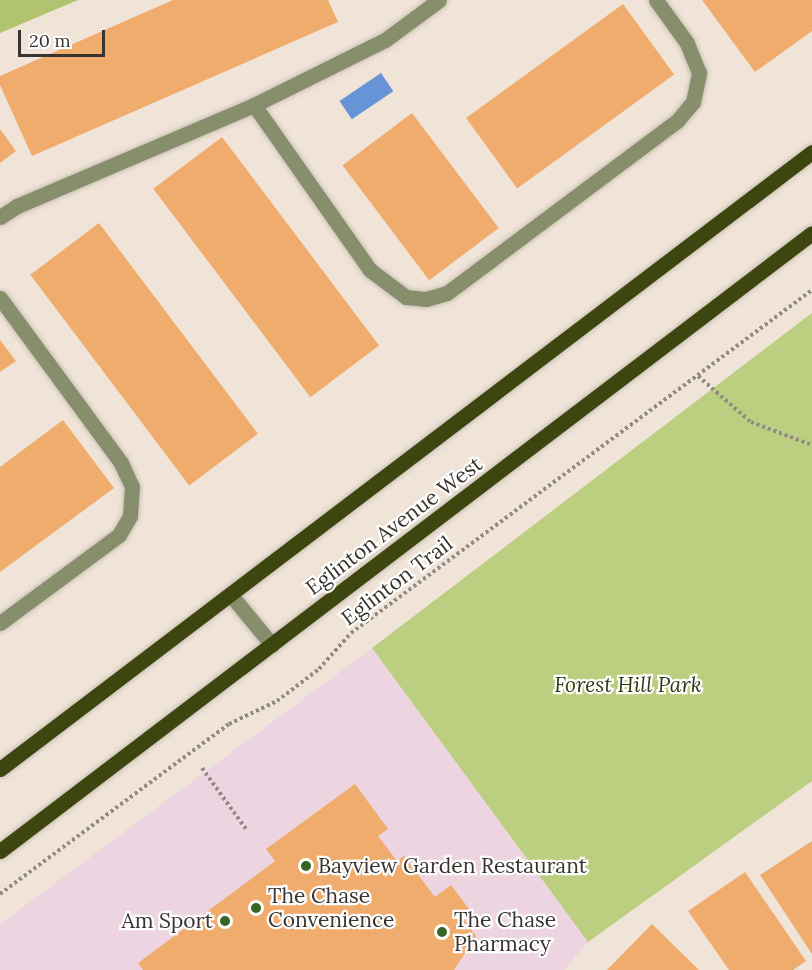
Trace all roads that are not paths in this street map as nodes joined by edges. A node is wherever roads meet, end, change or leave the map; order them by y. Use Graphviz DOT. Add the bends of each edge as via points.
graph roads {
  1 [pos="439,0"];
  2 [pos="656,0"];
  3 [pos="254,105"];
  4 [pos="812,152"];
  5 [pos="0,217"];
  6 [pos="812,233"];
  7 [pos="0,298"];
  8 [pos="230,594"];
  9 [pos="0,623"];
  10 [pos="272,645"];
  11 [pos="0,769"];
  12 [pos="0,851"];
  1 -- 3 [label="lane" via="385,40"];
  2 -- 3 [label="lane" via="687,43 699,73 693,102 677,121 447,293 426,300 406,297 370,270"];
  3 -- 5 [label="lane" via="16,206"];
  4 -- 8 [label="main road"];
  6 -- 10 [label="main road, Eglinton Avenue West"];
  7 -- 9 [label="lane" via="122,463 132,487 130,516 119,535"];
  8 -- 10 [label="lane"];
  8 -- 11 [label="main road"];
  10 -- 12 [label="main road, Eglinton Avenue West"];
}
